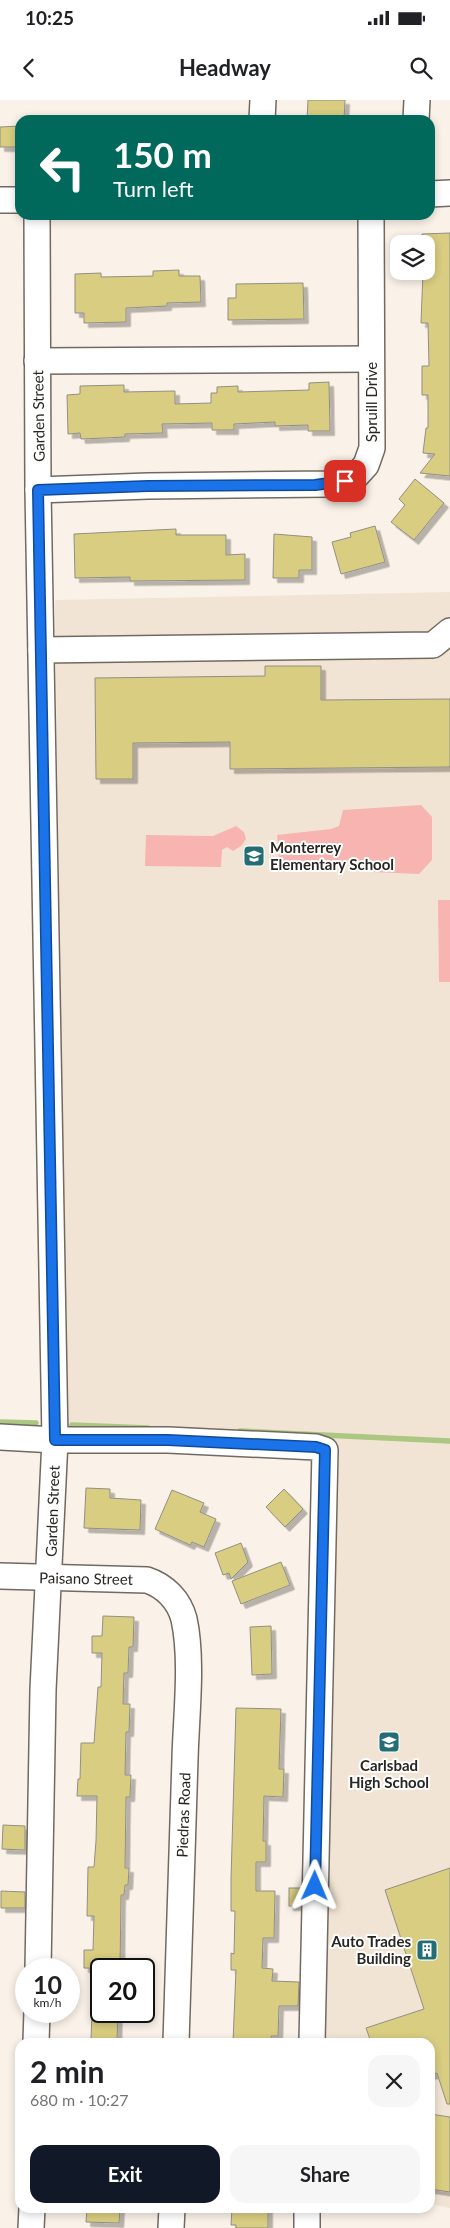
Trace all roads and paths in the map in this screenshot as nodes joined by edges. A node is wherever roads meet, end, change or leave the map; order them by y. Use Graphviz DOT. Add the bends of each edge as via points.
graph roads {
  1 [pos="263,100"];
  2 [pos="417,100"];
  3 [pos="262,115"];
  4 [pos="416,115"];
  5 [pos="450,193"];
  6 [pos="435,194"];
  7 [pos="0,200"];
  8 [pos="15,200"];
  9 [pos="37,220"];
  10 [pos="371,220"];
  11 [pos="371,359"];
  12 [pos="37,361"];
  13 [pos="38,490"];
  14 [pos="450,631"];
  15 [pos="41,650"];
  16 [pos="0,1437"];
  17 [pos="55,1440"];
  18 [pos="0,1576"];
  19 [pos="50,1578"];
  20 [pos="168,1591"];
  21 [pos="38,1958"];
  22 [pos="37,2023"];
  23 [pos="36,2038"];
  24 [pos="176,2038"];
  25 [pos="312,2038"];
  26 [pos="32,2213"];
  27 [pos="172,2213"];
  28 [pos="307,2213"];
  29 [pos="31,2228"];
  30 [pos="171,2228"];
  31 [pos="307,2228"];
  1 -- 3 [label="street"];
  2 -- 4 [label="street"];
  5 -- 6 [label="street"];
  7 -- 8 [label="street"];
  9 -- 12 [label="street, Garden Street"];
  10 -- 11 [label="street, Spruill Drive"];
  11 -- 12 [label="street"];
  11 -- 13 [label="street, Spruill Drive" via="372,448 366,465 356,476 345,481 315,485"];
  12 -- 13 [label="street, Garden Street"];
  13 -- 15 [label="street, Garden Street"];
  14 -- 15 [label="street" via="432,645"];
  15 -- 17 [label="street, Garden Street"];
  16 -- 17 [label="street"];
  17 -- 19 [label="street, Garden Street"];
  17 -- 25 [label="street" via="168,1440 325,1450"];
  18 -- 19 [label="street, Paisano Street"];
  19 -- 20 [label="street, Paisano Street" via="147,1580"];
  19 -- 21 [label="street, Garden Street" via="43,1690"];
  20 -- 24 [label="street, Piedras Road" via="181,1612 186,1640"];
  22 -- 23 [label="street"];
  26 -- 29 [label="street"];
  27 -- 30 [label="street"];
  28 -- 31 [label="street"];
}
